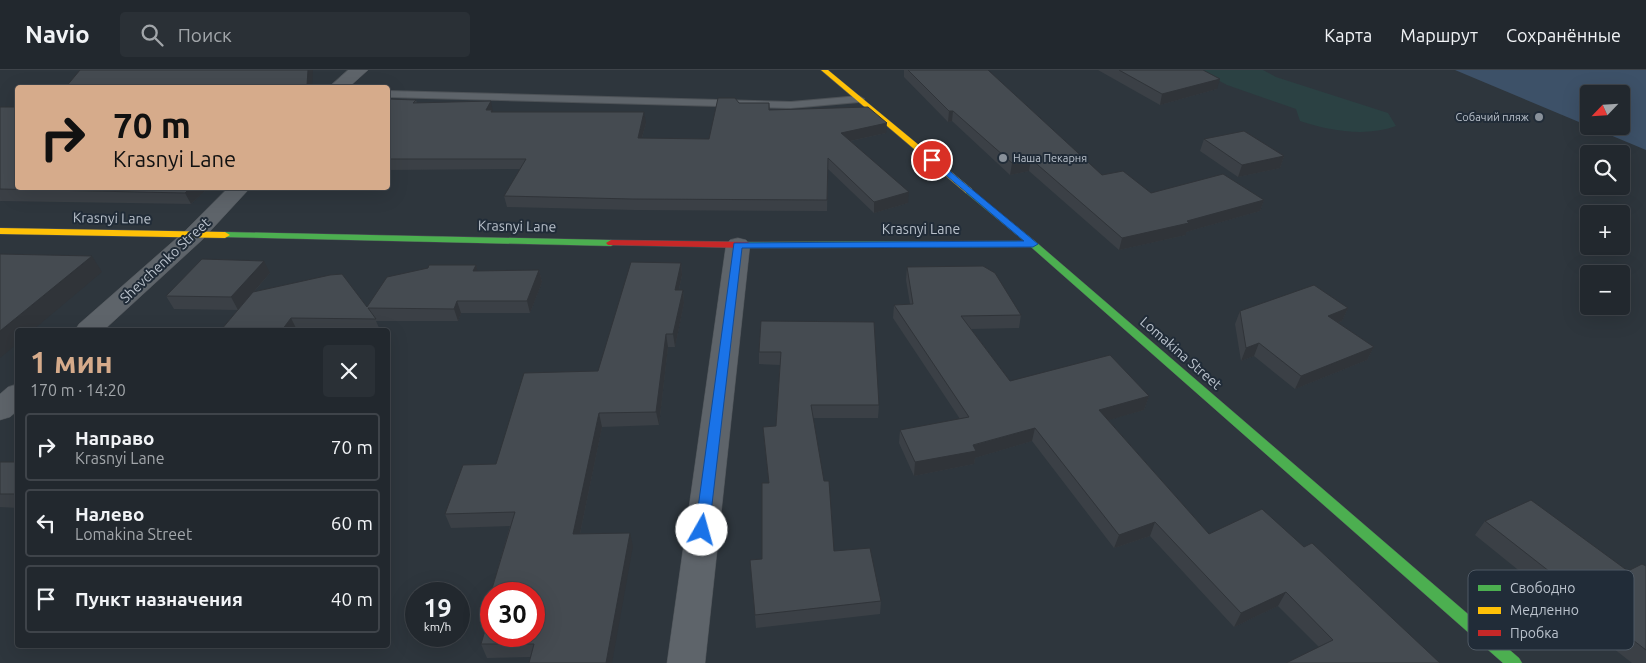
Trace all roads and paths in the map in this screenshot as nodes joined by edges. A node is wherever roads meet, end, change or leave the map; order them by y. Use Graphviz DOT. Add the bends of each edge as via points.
graph roads {
  1 [pos="358,70"];
  2 [pos="824,70"];
  3 [pos="340,85"];
  4 [pos="390,94"];
  5 [pos="859,99"];
  6 [pos="237,190"];
  7 [pos="0,232"];
  8 [pos="194,235"];
  9 [pos="1033,244"];
  10 [pos="738,245"];
  11 [pos="90,328"];
  12 [pos="15,397"];
  13 [pos="0,410"];
  14 [pos="1468,623"];
  15 [pos="1499,650"];
  16 [pos="686,663"];
  17 [pos="1514,663"];
  1 -- 3 [label="street"];
  2 -- 5 [label="street, Lomakina Street"];
  4 -- 5 [label="lane" via="791,105"];
  5 -- 9 [label="street, Lomakina Street"];
  6 -- 8 [label="street, Shevchenko Street"];
  7 -- 8 [label="street, Krasnyi Lane"];
  8 -- 10 [label="street, Krasnyi Lane"];
  8 -- 11 [label="street, Shevchenko Street"];
  9 -- 10 [label="street, Krasnyi Lane"];
  9 -- 14 [label="street, Lomakina Street"];
  10 -- 16 [label="street"];
  12 -- 13 [label="street"];
  15 -- 17 [label="street, Lomakina Street"];
}
